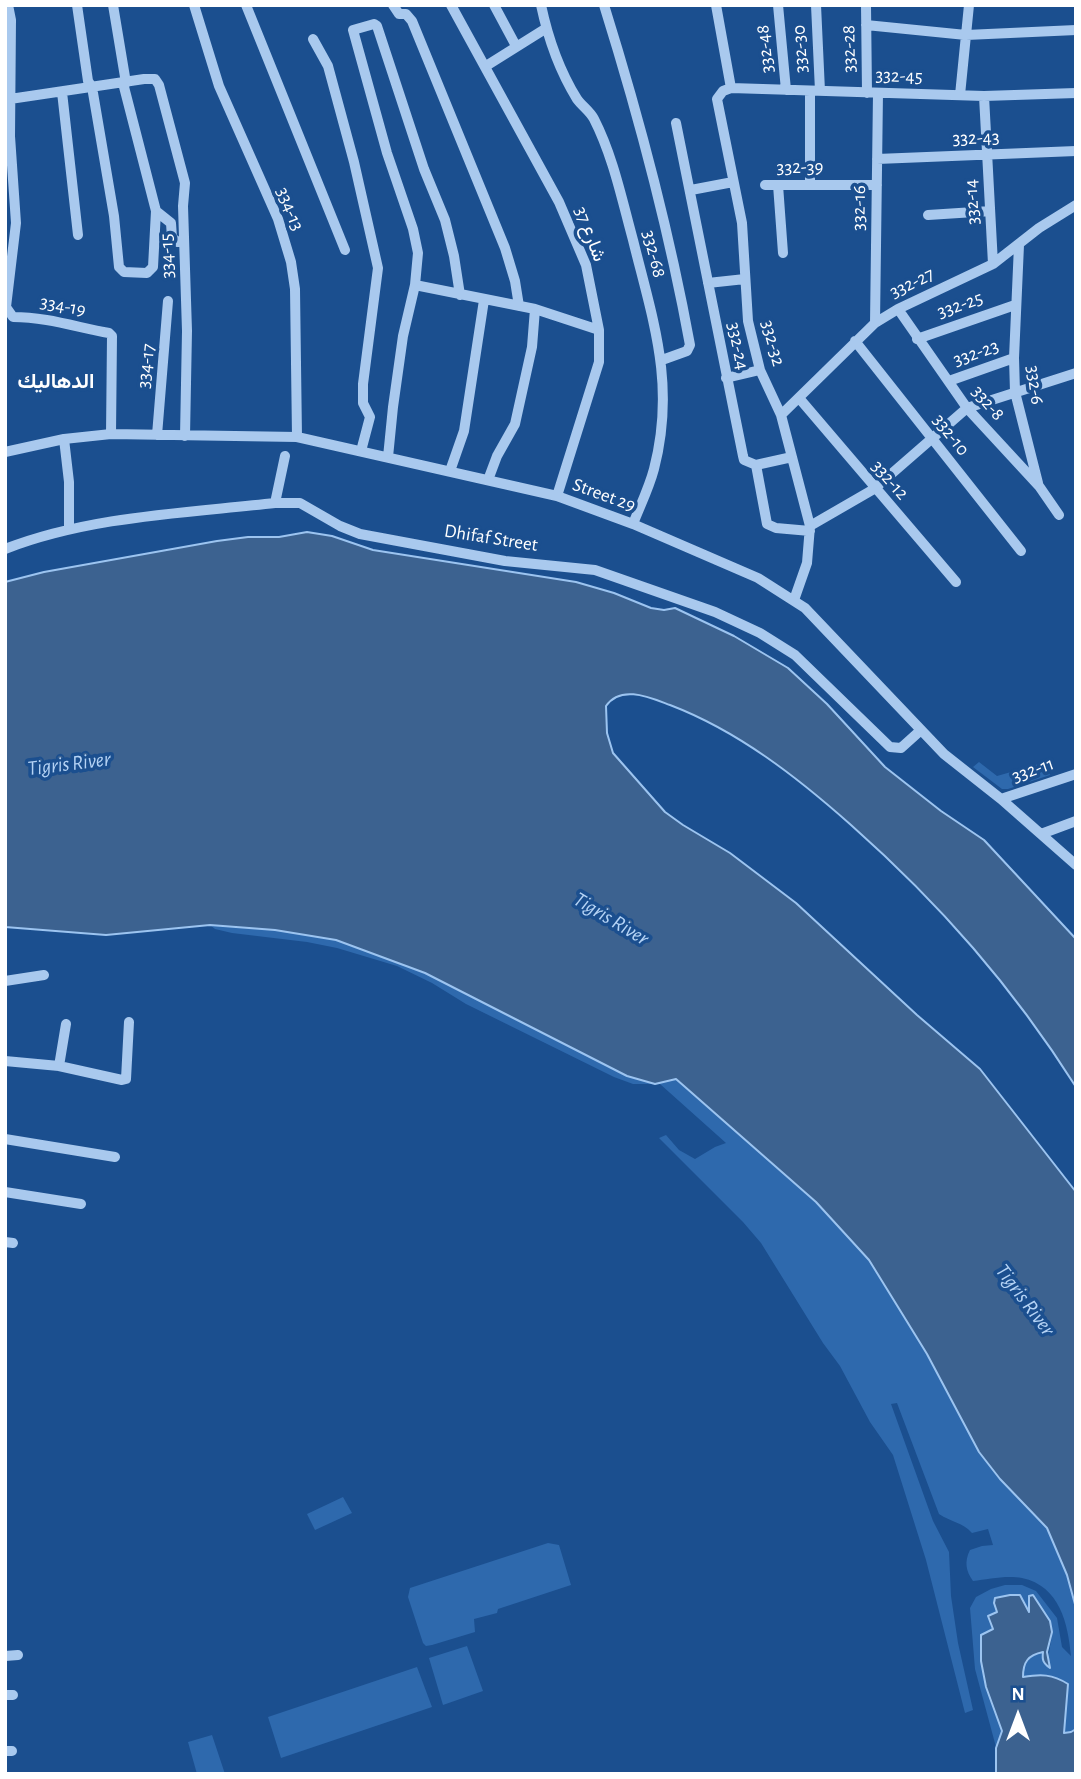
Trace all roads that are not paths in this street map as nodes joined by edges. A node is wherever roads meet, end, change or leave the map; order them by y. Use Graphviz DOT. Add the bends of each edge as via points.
graph roads {
  1 [pos="8,5"];
  2 [pos="77,5"];
  3 [pos="113,5"];
  4 [pos="194,5"];
  5 [pos="246,5"];
  6 [pos="393,5"];
  7 [pos="451,5"];
  8 [pos="494,5"];
  9 [pos="541,5"];
  10 [pos="604,5"];
  11 [pos="716,5"];
  12 [pos="778,5"];
  13 [pos="816,5"];
  14 [pos="866,5"];
  15 [pos="969,5"];
  16 [pos="866,25"];
  17 [pos="545,29"];
  18 [pos="1076,30"];
  19 [pos="966,35"];
  20 [pos="313,38"];
  21 [pos="8,45"];
  22 [pos="516,46"];
  23 [pos="485,66"];
  24 [pos="124,83"];
  25 [pos="92,87"];
  26 [pos="727,89"];
  27 [pos="786,90"];
  28 [pos="815,91"];
  29 [pos="62,92"];
  30 [pos="872,93"];
  31 [pos="1076,93"];
  32 [pos="960,95"];
  33 [pos="984,96"];
  34 [pos="10,100"];
  35 [pos="676,123"];
  36 [pos="1076,151"];
  37 [pos="987,156"];
  38 [pos="877,159"];
  39 [pos="733,182"];
  40 [pos="765,185"];
  41 [pos="778,185"];
  42 [pos="810,185"];
  43 [pos="877,185"];
  44 [pos="691,190"];
  45 [pos="1076,205"];
  46 [pos="156,211"];
  47 [pos="990,211"];
  48 [pos="928,215"];
  49 [pos="78,235"];
  50 [pos="184,242"];
  51 [pos="1019,245"];
  52 [pos="345,250"];
  53 [pos="783,253"];
  54 [pos="993,264"];
  55 [pos="745,279"];
  56 [pos="708,283"];
  57 [pos="415,285"];
  58 [pos="460,295"];
  59 [pos="484,300"];
  60 [pos="168,301"];
  61 [pos="1015,304"];
  62 [pos="519,306"];
  63 [pos="535,309"];
  64 [pos="898,309"];
  65 [pos="875,323"];
  66 [pos="599,330"];
  67 [pos="917,338"];
  68 [pos="855,341"];
  69 [pos="1014,358"];
  70 [pos="662,360"];
  71 [pos="760,370"];
  72 [pos="1076,373"];
  73 [pos="726,378"];
  74 [pos="949,381"];
  75 [pos="1015,392"];
  76 [pos="799,398"];
  77 [pos="967,408"];
  78 [pos="781,415"];
  79 [pos="111,433"];
  80 [pos="157,435"];
  81 [pos="185,436"];
  82 [pos="297,437"];
  83 [pos="64,439"];
  84 [pos="932,439"];
  85 [pos="361,451"];
  86 [pos="5,452"];
  87 [pos="285,456"];
  88 [pos="388,457"];
  89 [pos="792,457"];
  90 [pos="756,465"];
  91 [pos="450,471"];
  92 [pos="488,480"];
  93 [pos="1039,486"];
  94 [pos="874,489"];
  95 [pos="557,496"];
  96 [pos="275,503"];
  97 [pos="1059,515"];
  98 [pos="634,524"];
  99 [pos="69,529"];
  100 [pos="810,529"];
  101 [pos="5,549"];
  102 [pos="1021,551"];
  103 [pos="956,582"];
  104 [pos="794,600"];
  105 [pos="921,730"];
  106 [pos="1076,774"];
  107 [pos="1001,799"];
  108 [pos="1076,821"];
  109 [pos="1041,834"];
  110 [pos="1076,865"];
  111 [pos="44,975"];
  112 [pos="5,981"];
  113 [pos="129,1022"];
  114 [pos="66,1024"];
  115 [pos="5,1061"];
  116 [pos="59,1066"];
  117 [pos="5,1139"];
  118 [pos="115,1157"];
  119 [pos="5,1192"];
  120 [pos="81,1204"];
  121 [pos="18,1655"];
  122 [pos="5,1656"];
  1 -- 21 [label="street, 334-19"];
  2 -- 25 [label="street"];
  3 -- 24 [label="street"];
  4 -- 82 [label="street, 334-13" via="219,86 278,219 291,262"];
  5 -- 52 [label="street"];
  6 -- 62 [label="street" via="411,21 454,122 507,255"];
  7 -- 23 [label="street, شارع 37"];
  8 -- 22 [label="street"];
  9 -- 17 [label="street, 332-68"];
  10 -- 70 [label="street" via="649,159 690,345 687,351"];
  11 -- 26 [label="street, 332-32"];
  12 -- 27 [label="street, 332-48"];
  13 -- 28 [label="street, 332-30"];
  14 -- 16 [label="street, 332-28"];
  15 -- 19 [label="street"];
  16 -- 19 [label="street"];
  16 -- 30 [label="street, 332-28"];
  17 -- 22 [label="street"];
  17 -- 70 [label="street, 332-68" via="578,100 593,118 617,180"];
  18 -- 19 [label="street"];
  19 -- 32 [label="street"];
  20 -- 85 [label="street" via="328,66 378,268 363,384 363,402 370,417"];
  21 -- 34 [label="street, 334-19"];
  22 -- 23 [label="street"];
  23 -- 66 [label="street, شارع 37" via="570,227 586,265"];
  24 -- 25 [label="street"];
  24 -- 46 [label="street"];
  24 -- 50 [label="street, 334-15" via="155,79 159,85 185,183"];
  25 -- 29 [label="street"];
  25 -- 46 [label="street" via="122,271 152,271"];
  26 -- 27 [label="street, 332-45"];
  26 -- 39 [label="street, 332-32" via="717,99"];
  27 -- 28 [label="street, 332-45"];
  28 -- 30 [label="street, 332-45"];
  28 -- 42 [label="street, 332-30"];
  29 -- 34 [label="street"];
  29 -- 49 [label="street"];
  30 -- 32 [label="street, 332-45"];
  30 -- 38 [label="street, 332-16"];
  31 -- 33 [label="street, 332-45"];
  32 -- 33 [label="street, 332-45"];
  33 -- 37 [label="street, 332-14"];
  34 -- 79 [label="street, 334-19" via="16,223 6,307 13,317 52,320 112,336"];
  35 -- 44 [label="street, 332-24"];
  36 -- 37 [label="street, 332-43"];
  37 -- 38 [label="street, 332-43"];
  37 -- 47 [label="street, 332-14"];
  38 -- 43 [label="street, 332-16"];
  39 -- 44 [label="street"];
  39 -- 55 [label="street, 332-32" via="742,223"];
  40 -- 41 [label="street, 332-39"];
  41 -- 42 [label="street, 332-39"];
  41 -- 53 [label="street"];
  42 -- 43 [label="street, 332-39"];
  43 -- 65 [label="street, 332-16"];
  44 -- 56 [label="street, 332-24"];
  45 -- 51 [label="street, 332-27"];
  46 -- 50 [label="street" via="171,223 172,239"];
  47 -- 48 [label="street"];
  47 -- 54 [label="street, 332-14"];
  50 -- 81 [label="street, 334-15"];
  51 -- 54 [label="street, 332-27"];
  51 -- 61 [label="street, 332-6"];
  54 -- 64 [label="street, 332-27"];
  55 -- 56 [label="street"];
  55 -- 71 [label="street, 332-32" via="748,321"];
  56 -- 73 [label="street, 332-24"];
  57 -- 58 [label="street"];
  57 -- 58 [label="street" via="418,253 413,229 352,32 374,24 445,220"];
  57 -- 88 [label="street" via="403,336"];
  58 -- 59 [label="street"];
  59 -- 62 [label="street"];
  59 -- 91 [label="street" via="464,431"];
  60 -- 80 [label="street, 334-17"];
  61 -- 67 [label="street, 332-25"];
  61 -- 69 [label="street, 332-6"];
  62 -- 63 [label="street"];
  63 -- 66 [label="street"];
  63 -- 92 [label="street" via="532,347 515,424"];
  64 -- 65 [label="street, 332-27"];
  64 -- 67 [label="street, 332-8"];
  65 -- 68 [label="street, 332-27"];
  66 -- 95 [label="street, شارع 37" via="599,362"];
  67 -- 74 [label="street, 332-8"];
  68 -- 76 [label="street, 332-27"];
  68 -- 84 [label="street, 332-10"];
  69 -- 74 [label="street, 332-23"];
  69 -- 75 [label="street, 332-6"];
  70 -- 98 [label="street, 332-68" via="661,430"];
  71 -- 73 [label="street"];
  71 -- 78 [label="street, 332-32"];
  72 -- 75 [label="street"];
  73 -- 90 [label="street, 332-24" via="744,460"];
  74 -- 77 [label="street, 332-8"];
  75 -- 77 [label="street"];
  75 -- 93 [label="street, 332-6"];
  76 -- 78 [label="street, 332-27"];
  76 -- 94 [label="street, 332-12"];
  77 -- 84 [label="street"];
  77 -- 93 [label="street, 332-8"];
  78 -- 89 [label="street, 332-32"];
  79 -- 80 [label="street, Street 29"];
  79 -- 83 [label="street, Street 29"];
  80 -- 81 [label="street, Street 29"];
  81 -- 82 [label="street, Street 29"];
  82 -- 85 [label="street, Street 29"];
  83 -- 86 [label="street, Street 29"];
  83 -- 99 [label="street"];
  84 -- 94 [label="street"];
  84 -- 102 [label="street, 332-10"];
  85 -- 88 [label="street, Street 29"];
  87 -- 96 [label="street"];
  88 -- 91 [label="street, Street 29"];
  89 -- 90 [label="street"];
  89 -- 100 [label="street, 332-32"];
  90 -- 100 [label="street, 332-24" via="767,524"];
  91 -- 92 [label="street, Street 29"];
  92 -- 95 [label="street, Street 29"];
  93 -- 97 [label="street, 332-8"];
  94 -- 100 [label="street"];
  94 -- 103 [label="street, 332-12"];
  95 -- 98 [label="street, Street 29"];
  96 -- 99 [label="street, Dhifaf Street"];
  96 -- 105 [label="street, Dhifaf Street" via="300,503 360,534 505,561 595,570 715,612 795,655 890,747 901,748"];
  98 -- 104 [label="street, Street 29" via="758,578"];
  99 -- 101 [label="street, Dhifaf Street"];
  100 -- 104 [label="street, 332-32" via="807,563"];
  104 -- 105 [label="street, Street 29" via="816,617"];
  105 -- 107 [label="street, Street 29"];
  106 -- 107 [label="street, 332-11"];
  107 -- 109 [label="street, Street 29"];
  108 -- 109 [label="street"];
  109 -- 110 [label="street, Street 29"];
  111 -- 112 [label="street"];
  113 -- 116 [label="street" via="126,1079"];
  114 -- 116 [label="street"];
  115 -- 116 [label="street"];
  117 -- 118 [label="street"];
  119 -- 120 [label="street"];
  121 -- 122 [label="street"];
}
